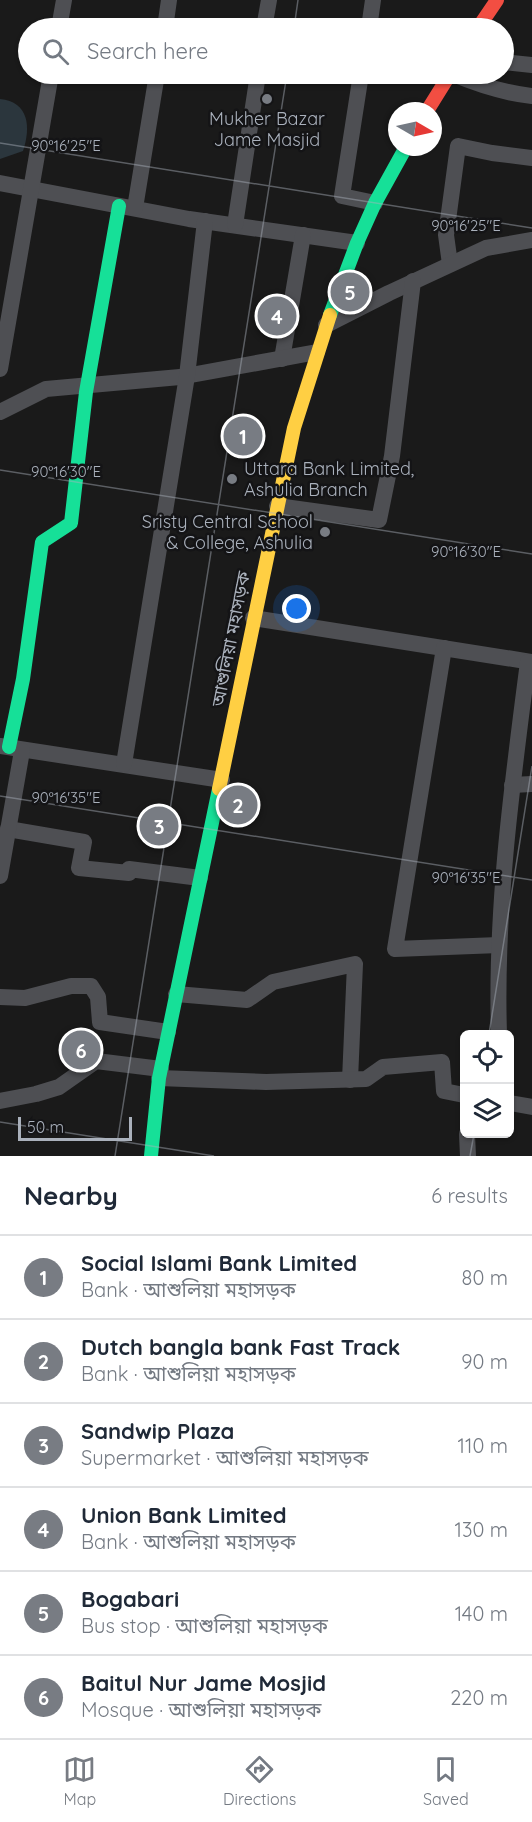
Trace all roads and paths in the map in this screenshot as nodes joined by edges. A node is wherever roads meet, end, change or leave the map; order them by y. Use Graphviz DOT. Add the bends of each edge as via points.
graph roads {
  1 [pos="64,0"];
  2 [pos="169,0"];
  3 [pos="266,0"];
  4 [pos="373,0"];
  5 [pos="497,0"];
  6 [pos="61,18"];
  7 [pos="166,18"];
  8 [pos="265,18"];
  9 [pos="370,18"];
  10 [pos="485,18"];
  11 [pos="514,63"];
  12 [pos="532,65"];
  13 [pos="49,84"];
  14 [pos="155,84"];
  15 [pos="256,84"];
  16 [pos="360,84"];
  17 [pos="445,84"];
  18 [pos="477,84"];
  19 [pos="532,96"];
  20 [pos="433,102"];
  21 [pos="401,156"];
  22 [pos="532,158"];
  23 [pos="0,183"];
  24 [pos="31,189"];
  25 [pos="375,203"];
  26 [pos="127,207"];
  27 [pos="205,221"];
  28 [pos="235,225"];
  29 [pos="303,235"];
  30 [pos="532,240"];
  31 [pos="357,243"];
  32 [pos="450,264"];
  33 [pos="414,282"];
  34 [pos="326,325"];
  35 [pos="317,352"];
  36 [pos="282,359"];
  37 [pos="0,369"];
  38 [pos="187,376"];
  39 [pos="87,386"];
  40 [pos="0,412"];
  41 [pos="277,506"];
  42 [pos="253,618"];
  43 [pos="444,648"];
  44 [pos="530,662"];
  45 [pos="10,748"];
  46 [pos="124,764"];
  47 [pos="222,780"];
  48 [pos="532,784"];
  49 [pos="512,785"];
  50 [pos="8,829"];
  51 [pos="1,865"];
  52 [pos="200,878"];
  53 [pos="499,945"];
  54 [pos="176,994"];
  55 [pos="0,997"];
  56 [pos="499,1030"];
  57 [pos="168,1032"];
  58 [pos="160,1073"];
  59 [pos="350,1080"];
  60 [pos="460,1094"];
  61 [pos="0,1101"];
  62 [pos="514,1105"];
  63 [pos="532,1107"];
  64 [pos="467,1138"];
  65 [pos="151,1156"];
  66 [pos="468,1156"];
  1 -- 6 [label="street"];
  2 -- 7 [label="street"];
  3 -- 8 [label="street"];
  4 -- 9 [label="street"];
  5 -- 10 [label="main road"];
  11 -- 12 [label="street"];
  13 -- 24 [label="street"];
  14 -- 26 [label="street"];
  15 -- 28 [label="street"];
  16 -- 25 [label="street" via="342,196"];
  17 -- 20 [label="main road"];
  18 -- 19 [label="street"];
  21 -- 25 [label="main road, আশুলিয়া মহাসড়ক"];
  22 -- 32 [label="street" via="458,146 446,235"];
  23 -- 24 [label="street"];
  24 -- 26 [label="street"];
  24 -- 37 [label="street"];
  25 -- 31 [label="main road, আশুলিয়া মহাসড়ক"];
  26 -- 27 [label="street"];
  26 -- 39 [label="main road"];
  27 -- 28 [label="street"];
  27 -- 38 [label="street"];
  28 -- 29 [label="street"];
  29 -- 31 [label="street"];
  29 -- 36 [label="street"];
  30 -- 32 [label="street" via="486,248"];
  31 -- 34 [label="main road, আশুলিয়া মহাসড়ক"];
  32 -- 33 [label="street"];
  33 -- 34 [label="street"];
  33 -- 41 [label="street" via="392,456 379,520"];
  34 -- 35 [label="main road, আশুলিয়া মহাসড়ক"];
  35 -- 36 [label="street"];
  35 -- 41 [label="main road, আশুলিয়া মহাসড়ক" via="294,428"];
  36 -- 38 [label="street"];
  38 -- 39 [label="street"];
  38 -- 46 [label="street"];
  39 -- 40 [label="street" via="46,389"];
  39 -- 45 [label="main road" via="71,523 42,542"];
  41 -- 42 [label="main road, আশুলিয়া মহাসড়ক"];
  42 -- 43 [label="street"];
  42 -- 47 [label="main road, আশুলিয়া মহাসড়ক"];
  43 -- 44 [label="street"];
  43 -- 53 [label="street" via="395,949"];
  44 -- 49 [label="street"];
  45 -- 46 [label="street"];
  45 -- 50 [label="street"];
  46 -- 47 [label="street"];
  47 -- 52 [label="main road, আশুলিয়া মহাসড়ক"];
  48 -- 49 [label="street"];
  49 -- 53 [label="street"];
  50 -- 51 [label="street"];
  50 -- 52 [label="street" via="84,842 79,868 129,873 129,869"];
  52 -- 54 [label="main road, আশুলিয়া মহাসড়ক"];
  53 -- 56 [label="street"];
  54 -- 57 [label="main road, আশুলিয়া মহাসড়ক"];
  54 -- 59 [label="street" via="247,1000 273,982 356,964"];
  55 -- 57 [label="street" via="25,998 71,986 91,986 98,997 100,1022"];
  57 -- 58 [label="main road, আশুলিয়া মহাসড়ক"];
  58 -- 59 [label="street" via="266,1082"];
  58 -- 61 [label="street" via="96,1060 59,1087"];
  58 -- 65 [label="main road, আশুলিয়া মহাসড়ক"];
  59 -- 60 [label="street" via="366,1079 383,1067 442,1062 444,1091"];
  62 -- 63 [label="street"];
  64 -- 66 [label="street"];
}
